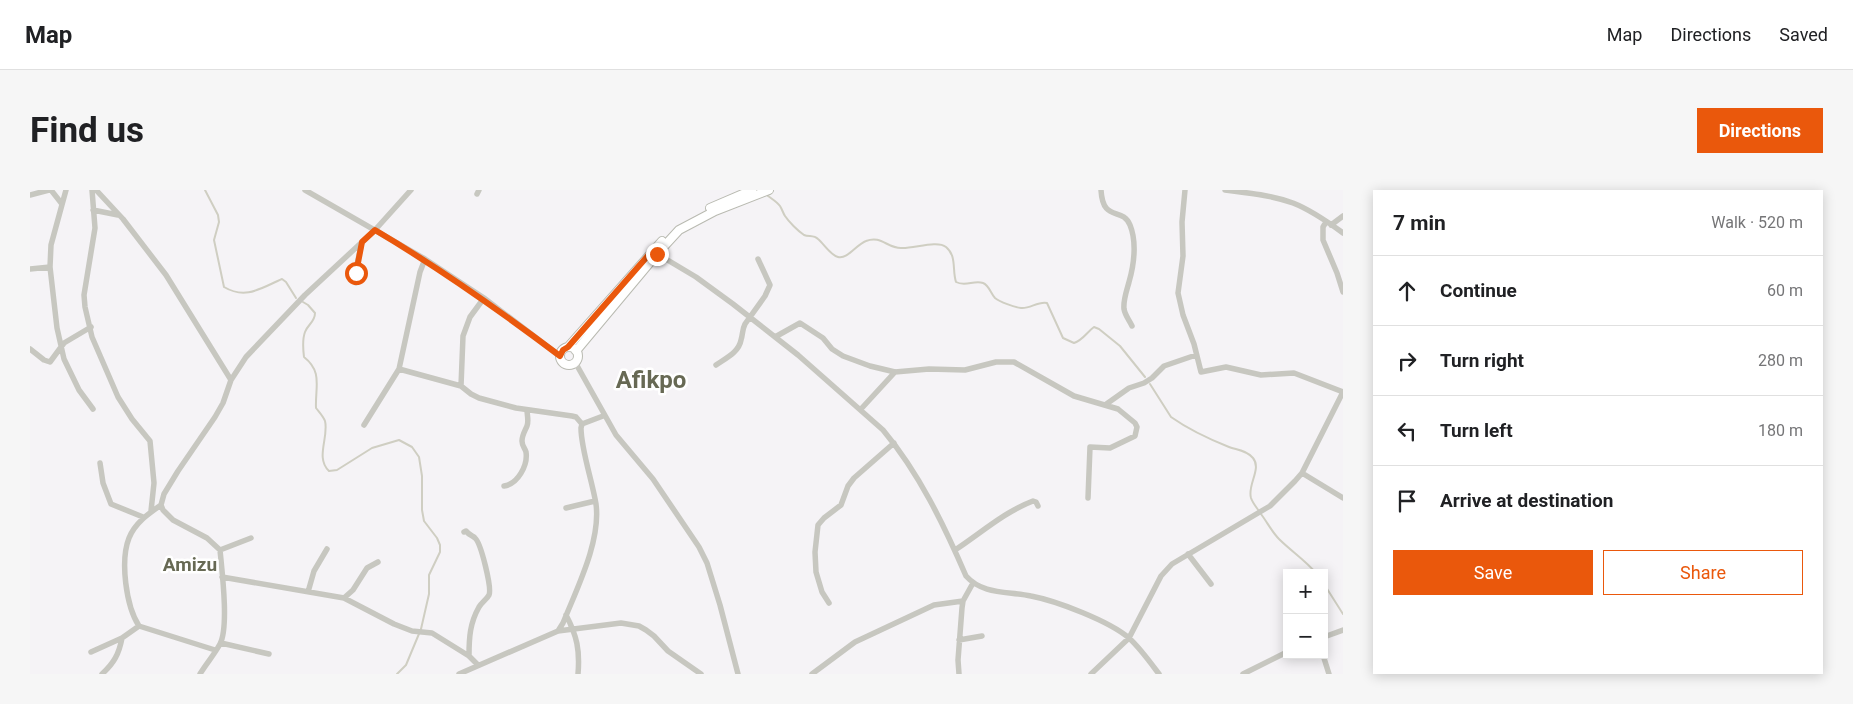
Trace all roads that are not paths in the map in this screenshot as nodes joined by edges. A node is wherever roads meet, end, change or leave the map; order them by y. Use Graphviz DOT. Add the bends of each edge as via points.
graph roads {
  1 [pos="50,190"];
  2 [pos="66,190"];
  3 [pos="92,190"];
  4 [pos="96,190"];
  5 [pos="305,190"];
  6 [pos="411,190"];
  7 [pos="752,190"];
  8 [pos="769,190"];
  9 [pos="1101,190"];
  10 [pos="1185,190"];
  11 [pos="1225,190"];
  12 [pos="314,192"];
  13 [pos="1267,193"];
  14 [pos="30,195"];
  15 [pos="62,204"];
  16 [pos="93,210"];
  17 [pos="121,216"];
  18 [pos="1343,216"];
  19 [pos="1343,223"];
  20 [pos="1329,224"];
  21 [pos="375,230"];
  22 [pos="1341,232"];
  23 [pos="362,242"];
  24 [pos="654,253"];
  25 [pos="758,259"];
  26 [pos="425,260"];
  27 [pos="50,267"];
  28 [pos="30,269"];
  29 [pos="356,283"];
  30 [pos="1343,292"];
  31 [pos="484,298"];
  32 [pos="750,317"];
  33 [pos="1132,326"];
  34 [pos="91,327"];
  35 [pos="775,336"];
  36 [pos="568,347"];
  37 [pos="62,348"];
  38 [pos="30,349"];
  39 [pos="576,351"];
  40 [pos="1196,355"];
  41 [pos="560,356"];
  42 [pos="575,362"];
  43 [pos="716,365"];
  44 [pos="399,369"];
  45 [pos="895,372"];
  46 [pos="231,380"];
  47 [pos="461,386"];
  48 [pos="1343,392"];
  49 [pos="1105,405"];
  50 [pos="93,408"];
  51 [pos="861,409"];
  52 [pos="527,410"];
  53 [pos="603,416"];
  54 [pos="582,424"];
  55 [pos="364,425"];
  56 [pos="894,443"];
  57 [pos="100,463"];
  58 [pos="1302,473"];
  59 [pos="504,486"];
  60 [pos="1088,498"];
  61 [pos="1343,498"];
  62 [pos="595,501"];
  63 [pos="161,505"];
  64 [pos="1038,506"];
  65 [pos="566,508"];
  66 [pos="152,511"];
  67 [pos="143,517"];
  68 [pos="464,532"];
  69 [pos="251,538"];
  70 [pos="327,549"];
  71 [pos="220,550"];
  72 [pos="955,550"];
  73 [pos="1188,554"];
  74 [pos="378,562"];
  75 [pos="222,577"];
  76 [pos="973,583"];
  77 [pos="1211,584"];
  78 [pos="308,592"];
  79 [pos="344,598"];
  80 [pos="963,601"];
  81 [pos="828,603"];
  82 [pos="566,615"];
  83 [pos="139,626"];
  84 [pos="574,630"];
  85 [pos="1343,630"];
  86 [pos="558,631"];
  87 [pos="982,636"];
  88 [pos="1328,636"];
  89 [pos="122,638"];
  90 [pos="1129,638"];
  91 [pos="959,640"];
  92 [pos="221,643"];
  93 [pos="215,650"];
  94 [pos="91,652"];
  95 [pos="269,654"];
  96 [pos="1283,654"];
  97 [pos="469,656"];
  98 [pos="1324,659"];
  99 [pos="478,665"];
  100 [pos="102,674"];
  101 [pos="200,674"];
  102 [pos="459,674"];
  103 [pos="578,674"];
  104 [pos="701,674"];
  105 [pos="738,674"];
  106 [pos="812,674"];
  107 [pos="959,674"];
  108 [pos="1091,674"];
  109 [pos="1158,674"];
  110 [pos="1243,674"];
  111 [pos="1329,674"];
  1 -- 14 [label="street"];
  1 -- 15 [label="street"];
  2 -- 15 [label="street"];
  3 -- 16 [label="street"];
  4 -- 17 [label="street"];
  5 -- 12 [label="street"];
  6 -- 21 [label="street"];
  7 -- 24 [label="main road" via="694,216 666,236"];
  8 -- 24 [label="main road" via="698,219"];
  9 -- 33 [label="street" via="1105,208 1126,218 1130,225 1134,261 1124,304 1126,317"];
  10 -- 40 [label="street" via="1178,293"];
  11 -- 13 [label="street"];
  12 -- 21 [label="street"];
  13 -- 20 [label="street" via="1308,210"];
  15 -- 27 [label="street"];
  16 -- 17 [label="street"];
  16 -- 34 [label="street" via="94,236 84,295"];
  17 -- 46 [label="street" via="166,275"];
  18 -- 20 [label="street"];
  19 -- 22 [label="street"];
  20 -- 22 [label="street"];
  20 -- 30 [label="street" via="1322,227 1323,240"];
  21 -- 23 [label="street"];
  21 -- 26 [label="street"];
  23 -- 29 [label="street"];
  23 -- 46 [label="street" via="304,295 252,350"];
  24 -- 32 [label="street" via="696,277"];
  24 -- 36 [label="main road"];
  24 -- 39 [label="main road"];
  25 -- 32 [label="street" via="770,285"];
  26 -- 31 [label="street"];
  26 -- 44 [label="street"];
  27 -- 28 [label="street"];
  27 -- 37 [label="street"];
  31 -- 41 [label="street"];
  31 -- 47 [label="street" via="470,316 464,336"];
  32 -- 35 [label="street"];
  32 -- 43 [label="street" via="742,329 736,350"];
  34 -- 37 [label="street" via="64,343"];
  34 -- 66 [label="street" via="92,337 118,397 150,441 154,483"];
  35 -- 45 [label="street" via="800,323 843,356"];
  35 -- 51 [label="street"];
  36 -- 39 [label="main road"];
  36 -- 41 [label="main road"];
  37 -- 38 [label="street" via="50,362"];
  37 -- 50 [label="street" via="79,390"];
  39 -- 42 [label="main road"];
  40 -- 48 [label="street" via="1200,372 1226,367 1261,375 1294,373"];
  40 -- 49 [label="street" via="1164,366 1144,383 1128,388"];
  41 -- 42 [label="main road" via="566,364"];
  42 -- 53 [label="street"];
  44 -- 47 [label="street"];
  44 -- 55 [label="street"];
  45 -- 49 [label="street" via="965,370 996,362 1014,362 1074,396"];
  45 -- 51 [label="street"];
  46 -- 63 [label="street" via="223,403 164,494"];
  47 -- 52 [label="street" via="479,398"];
  48 -- 58 [label="street"];
  49 -- 60 [label="street" via="1126,414 1135,423 1137,432 1110,448 1090,447"];
  51 -- 56 [label="street"];
  52 -- 54 [label="street" via="576,417"];
  52 -- 59 [label="street" via="528,424 522,444 526,452 524,466 516,482"];
  53 -- 54 [label="street"];
  53 -- 105 [label="street" via="653,479 707,563"];
  54 -- 62 [label="street" via="581,434"];
  56 -- 72 [label="street" via="918,479"];
  56 -- 81 [label="street" via="854,478 841,505 818,525 816,572"];
  57 -- 67 [label="street" via="111,504"];
  58 -- 61 [label="street"];
  58 -- 73 [label="street" via="1270,506"];
  62 -- 65 [label="street"];
  62 -- 82 [label="street" via="594,536"];
  63 -- 66 [label="street"];
  63 -- 71 [label="street" via="173,520 207,538"];
  64 -- 72 [label="street" via="1033,501 1006,514"];
  66 -- 67 [label="street"];
  67 -- 83 [label="street" via="129,538 125,555 131,612"];
  68 -- 97 [label="street" via="476,540 490,590 472,619"];
  69 -- 71 [label="street"];
  70 -- 78 [label="street" via="314,571"];
  71 -- 75 [label="street"];
  72 -- 76 [label="street" via="966,576"];
  73 -- 77 [label="street"];
  73 -- 90 [label="street" via="1161,576"];
  74 -- 79 [label="street" via="367,568"];
  75 -- 78 [label="street"];
  75 -- 92 [label="street" via="224,623"];
  76 -- 80 [label="street"];
  76 -- 90 [label="street" via="999,592 1050,600"];
  78 -- 79 [label="street"];
  79 -- 97 [label="street" via="394,624 432,634"];
  80 -- 91 [label="street"];
  80 -- 106 [label="street" via="934,605 855,642"];
  82 -- 84 [label="street"];
  82 -- 86 [label="street"];
  83 -- 89 [label="street"];
  83 -- 93 [label="street"];
  84 -- 86 [label="street"];
  84 -- 103 [label="street" via="578,644"];
  84 -- 104 [label="street" via="622,623 639,626"];
  85 -- 88 [label="street"];
  86 -- 99 [label="street"];
  87 -- 91 [label="street"];
  89 -- 94 [label="street"];
  89 -- 100 [label="street" via="114,662"];
  90 -- 108 [label="street"];
  90 -- 109 [label="street"];
  91 -- 107 [label="street"];
  92 -- 93 [label="street"];
  92 -- 95 [label="street"];
  93 -- 101 [label="street"];
  96 -- 110 [label="street"];
  97 -- 99 [label="street"];
  98 -- 111 [label="street"];
  99 -- 102 [label="street"];
}
